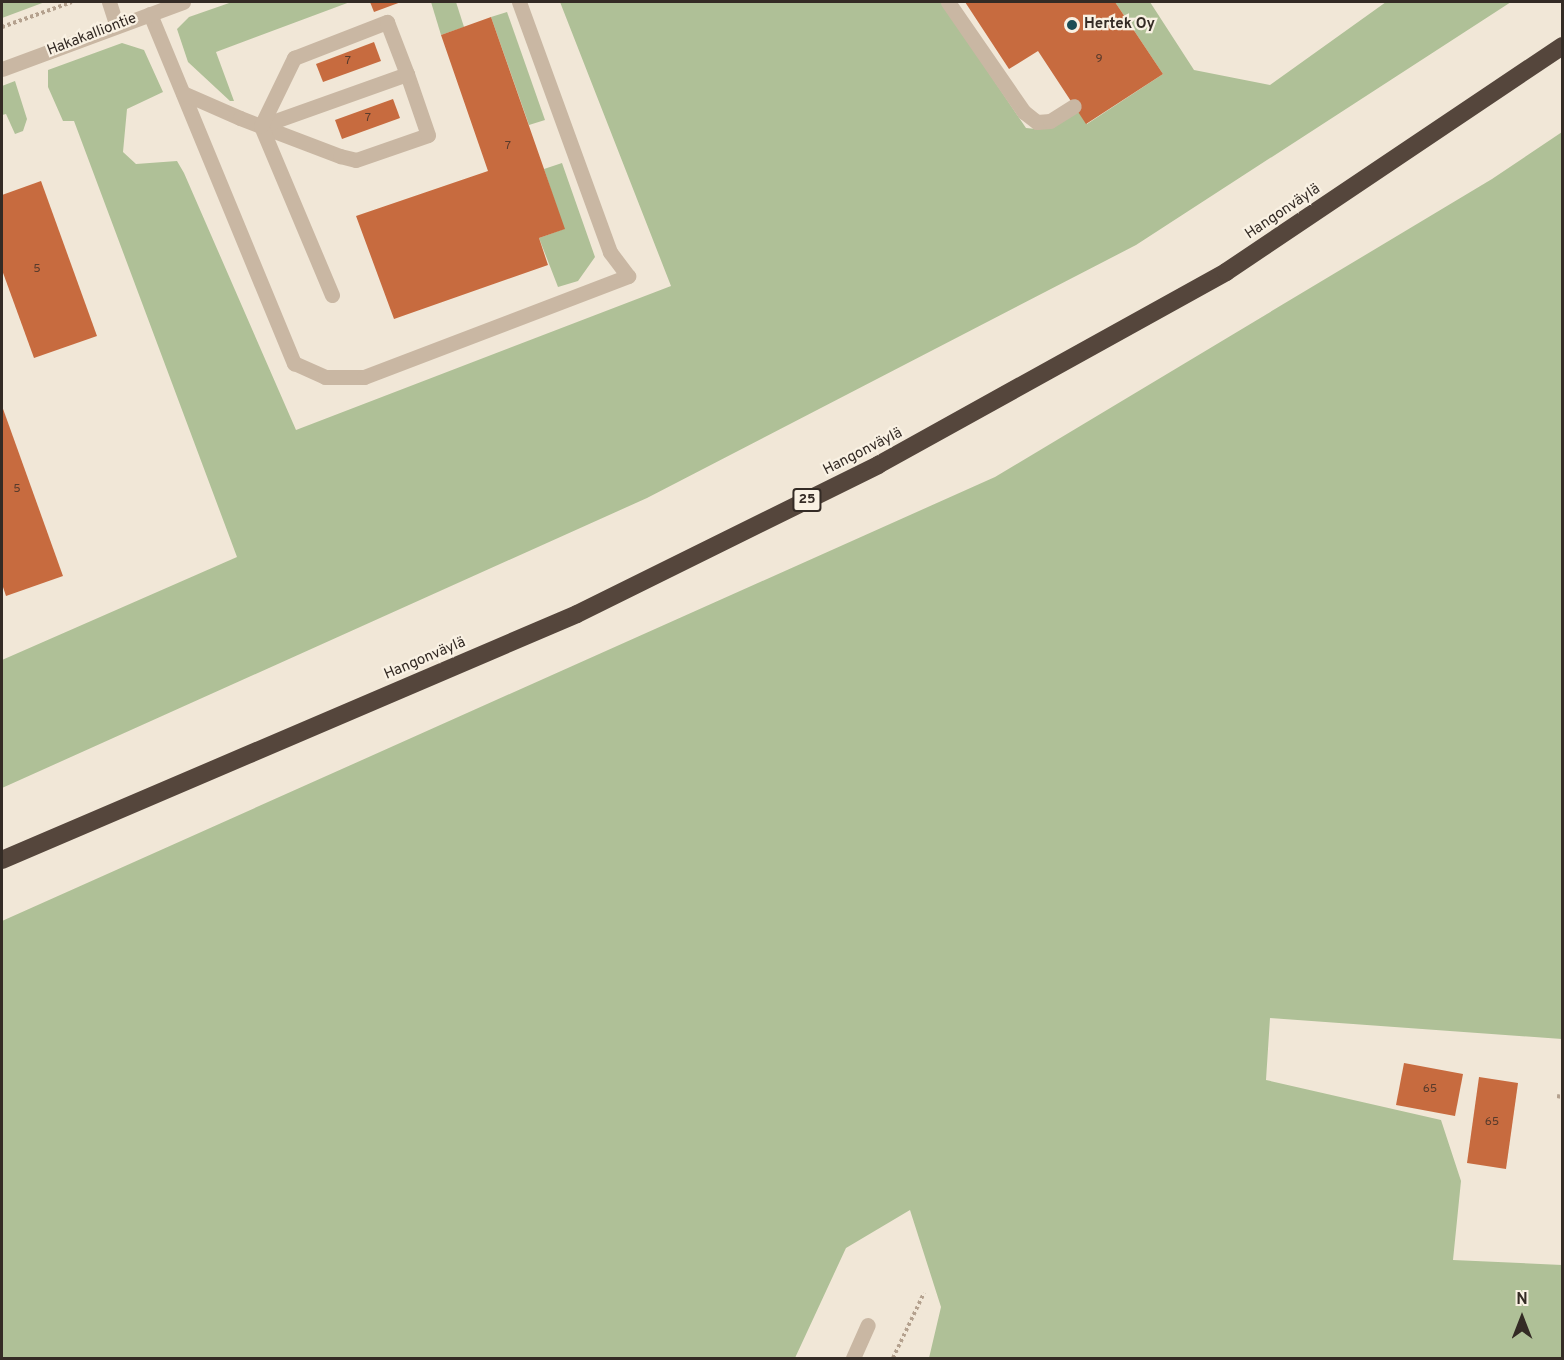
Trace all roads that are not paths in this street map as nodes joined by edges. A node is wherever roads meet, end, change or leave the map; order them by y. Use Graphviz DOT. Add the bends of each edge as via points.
graph roads {
  1 [pos="109,2"];
  2 [pos="183,2"];
  3 [pos="519,2"];
  4 [pos="948,2"];
  5 [pos="150,14"];
  6 [pos="117,26"];
  7 [pos="1563,46"];
  8 [pos="2,69"];
  9 [pos="406,74"];
  10 [pos="183,93"];
  11 [pos="1074,106"];
  12 [pos="261,126"];
  13 [pos="332,294"];
  14 [pos="2,860"];
  15 [pos="868,1325"];
  16 [pos="853,1359"];
  1 -- 6 [label="street"];
  2 -- 5 [label="street, Hakakalliontie"];
  3 -- 10 [label="street" via="610,252 628,276 364,377 325,377 294,363"];
  4 -- 11 [label="street" via="1024,112 1037,122 1050,121"];
  5 -- 6 [label="street, Hakakalliontie"];
  5 -- 10 [label="street"];
  6 -- 8 [label="street, Hakakalliontie"];
  7 -- 14 [label="highway, Hangonväylä / 25" via="1226,272 878,465 577,614"];
  9 -- 12 [label="street"];
  9 -- 12 [label="street" via="387,22 294,58"];
  9 -- 12 [label="street" via="428,135 356,160"];
  10 -- 12 [label="street"];
  12 -- 13 [label="street"];
  15 -- 16 [label="street"];
}
